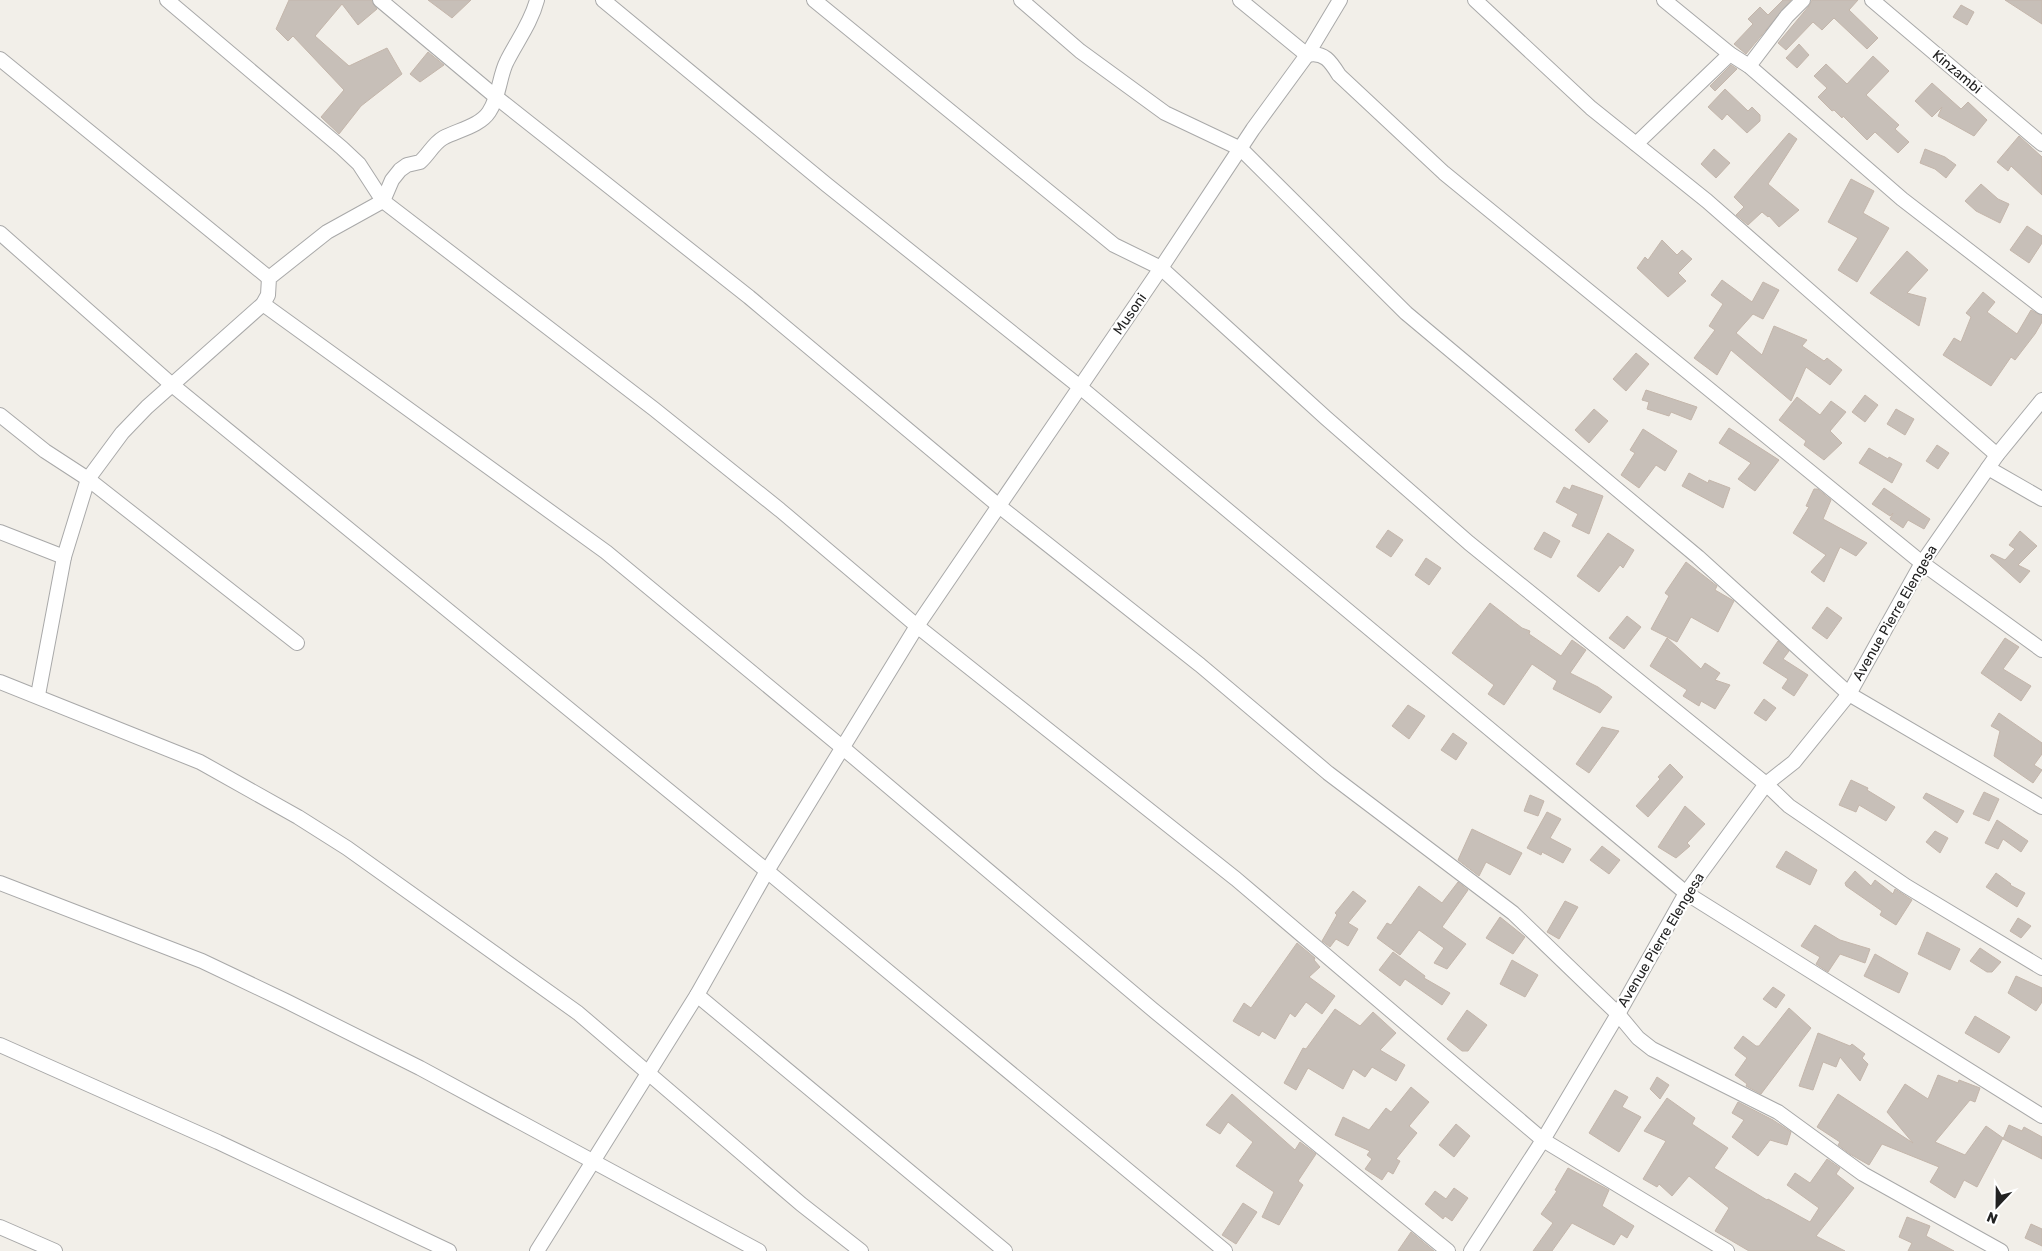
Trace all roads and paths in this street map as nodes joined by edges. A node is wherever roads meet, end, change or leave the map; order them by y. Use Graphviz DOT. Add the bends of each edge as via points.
graph roads {
  1 [pos="167,0"];
  2 [pos="380,0"];
  3 [pos="537,0"];
  4 [pos="603,0"];
  5 [pos="814,0"];
  6 [pos="1021,0"];
  7 [pos="1240,0"];
  8 [pos="1340,0"];
  9 [pos="1475,0"];
  10 [pos="1664,0"];
  11 [pos="1803,0"];
  12 [pos="1872,0"];
  13 [pos="1730,54"];
  14 [pos="1307,55"];
  15 [pos="0,60"];
  16 [pos="1749,66"];
  17 [pos="496,97"];
  18 [pos="1636,144"];
  19 [pos="2042,144"];
  20 [pos="1241,149"];
  21 [pos="383,201"];
  22 [pos="0,233"];
  23 [pos="1161,268"];
  24 [pos="269,278"];
  25 [pos="263,304"];
  26 [pos="2042,307"];
  27 [pos="171,384"];
  28 [pos="1080,387"];
  29 [pos="2042,400"];
  30 [pos="0,415"];
  31 [pos="1997,455"];
  32 [pos="1988,468"];
  33 [pos="88,479"];
  34 [pos="2042,499"];
  35 [pos="999,506"];
  36 [pos="0,532"];
  37 [pos="64,557"];
  38 [pos="1922,563"];
  39 [pos="917,626"];
  40 [pos="297,643"];
  41 [pos="2042,650"];
  42 [pos="0,682"];
  43 [pos="1848,694"];
  44 [pos="38,695"];
  45 [pos="844,748"];
  46 [pos="1766,784"];
  47 [pos="2042,807"];
  48 [pos="767,871"];
  49 [pos="0,883"];
  50 [pos="1686,893"];
  51 [pos="2042,968"];
  52 [pos="697,995"];
  53 [pos="1618,1014"];
  54 [pos="0,1045"];
  55 [pos="649,1072"];
  56 [pos="2042,1116"];
  57 [pos="1543,1140"];
  58 [pos="594,1161"];
  59 [pos="0,1227"];
  60 [pos="55,1251"];
  61 [pos="449,1251"];
  62 [pos="537,1251"];
  63 [pos="759,1251"];
  64 [pos="861,1251"];
  65 [pos="1005,1251"];
  66 [pos="1225,1251"];
  67 [pos="1448,1251"];
  68 [pos="1471,1251"];
  69 [pos="1728,1251"];
  70 [pos="2001,1251"];
  1 -- 21 [label="street" via="342,148 359,164"];
  2 -- 17 [label="street"];
  3 -- 17 [label="street" via="506,63"];
  4 -- 28 [label="street" via="827,185"];
  5 -- 23 [label="street" via="1114,244"];
  6 -- 20 [label="street" via="1080,52 1165,113"];
  7 -- 14 [label="street"];
  8 -- 14 [label="street, Musoni"];
  9 -- 18 [label="street" via="1590,108"];
  10 -- 13 [label="street"];
  11 -- 16 [label="street"];
  12 -- 19 [label="street, Kinzambi"];
  13 -- 16 [label="street"];
  13 -- 18 [label="street"];
  14 -- 20 [label="street, Musoni"];
  14 -- 38 [label="street" via="1316,53 1325,57 1444,173"];
  15 -- 24 [label="street"];
  16 -- 26 [label="street" via="1902,199"];
  17 -- 21 [label="street" via="480,121 443,138 420,162 400,170"];
  17 -- 35 [label="street" via="749,297"];
  18 -- 31 [label="street" via="1707,201"];
  20 -- 23 [label="street, Musoni"];
  20 -- 43 [label="street" via="1406,313 1698,557"];
  21 -- 24 [label="street" via="326,232"];
  21 -- 39 [label="street" via="654,409"];
  22 -- 27 [label="street"];
  23 -- 28 [label="street, Musoni"];
  23 -- 46 [label="street" via="1469,543"];
  24 -- 25 [label="street" via="268,296"];
  25 -- 27 [label="street"];
  25 -- 45 [label="street" via="606,552"];
  27 -- 33 [label="street" via="122,433"];
  27 -- 48 [label="street"];
  28 -- 35 [label="street, Musoni"];
  28 -- 50 [label="street"];
  29 -- 31 [label="street, Avenue Pierre Elengesa"];
  30 -- 33 [label="street" via="45,451"];
  31 -- 32 [label="street, Avenue Pierre Elengesa"];
  32 -- 34 [label="street"];
  32 -- 38 [label="street, Avenue Pierre Elengesa"];
  33 -- 37 [label="street"];
  33 -- 40 [label="street"];
  35 -- 39 [label="street, Musoni"];
  35 -- 53 [label="street" via="1200,665 1328,773 1512,913"];
  36 -- 37 [label="street"];
  37 -- 44 [label="street"];
  38 -- 41 [label="street"];
  38 -- 43 [label="street, Avenue Pierre Elengesa"];
  39 -- 45 [label="street, Musoni"];
  39 -- 57 [label="street" via="1236,879"];
  42 -- 44 [label="street"];
  43 -- 46 [label="street, Avenue Pierre Elengesa" via="1794,762"];
  43 -- 47 [label="street"];
  44 -- 55 [label="street" via="200,762 298,816 578,1013"];
  45 -- 48 [label="street, Musoni"];
  45 -- 67 [label="street" via="1152,1010"];
  46 -- 50 [label="street, Avenue Pierre Elengesa"];
  46 -- 51 [label="street" via="1789,806 1906,886"];
  48 -- 52 [label="street, Musoni"];
  48 -- 66 [label="street"];
  49 -- 58 [label="street" via="202,961 420,1068"];
  50 -- 53 [label="street, Avenue Pierre Elengesa"];
  50 -- 56 [label="street"];
  52 -- 55 [label="street, Musoni"];
  52 -- 65 [label="street"];
  53 -- 57 [label="street, Avenue Pierre Elengesa"];
  53 -- 70 [label="street" via="1652,1049 1778,1112 1863,1174"];
  54 -- 61 [label="street" via="218,1142"];
  55 -- 58 [label="street, Musoni"];
  55 -- 64 [label="street" via="801,1204"];
  57 -- 68 [label="street, Avenue Pierre Elengesa"];
  57 -- 69 [label="street"];
  58 -- 62 [label="street, Musoni"];
  58 -- 63 [label="street"];
  59 -- 60 [label="street"];
}
